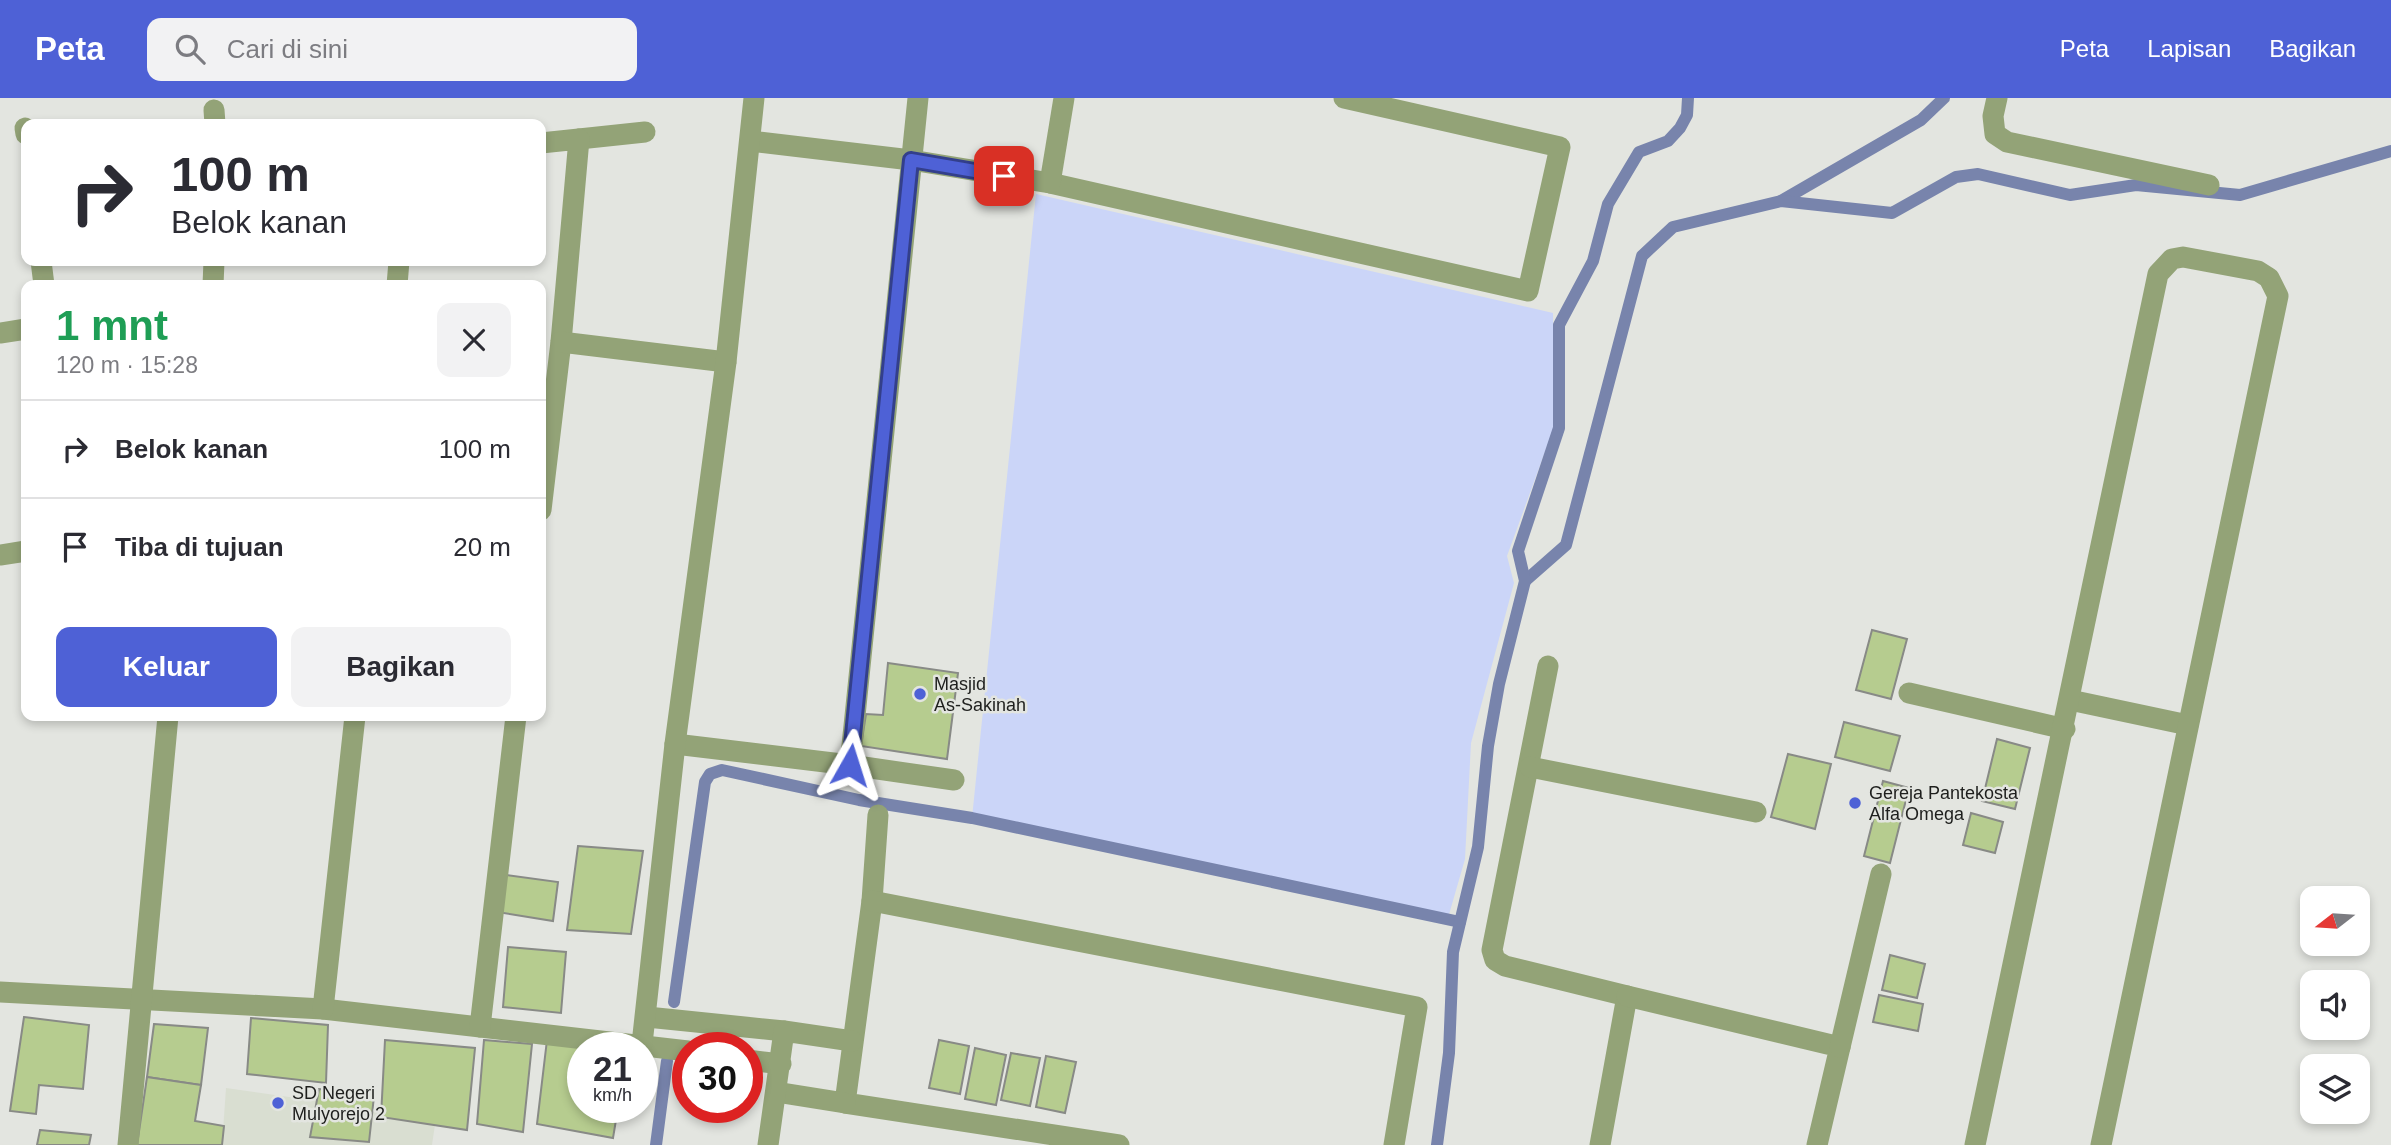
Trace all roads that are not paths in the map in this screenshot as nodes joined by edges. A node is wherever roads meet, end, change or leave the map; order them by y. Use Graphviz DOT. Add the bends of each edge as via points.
graph roads {
  1 [pos="754,98"];
  2 [pos="918,98"];
  3 [pos="1064,98"];
  4 [pos="1344,98"];
  5 [pos="1997,98"];
  6 [pos="645,132"];
  7 [pos="579,139"];
  8 [pos="750,141"];
  9 [pos="546,142"];
  10 [pos="911,160"];
  11 [pos="1050,183"];
  12 [pos="2209,185"];
  13 [pos="21,330"];
  14 [pos="0,333"];
  15 [pos="561,342"];
  16 [pos="726,362"];
  17 [pos="546,468"];
  18 [pos="21,552"];
  19 [pos="0,555"];
  20 [pos="1548,666"];
  21 [pos="1909,693"];
  22 [pos="2070,700"];
  23 [pos="168,721"];
  24 [pos="354,721"];
  25 [pos="515,721"];
  26 [pos="2188,725"];
  27 [pos="2065,729"];
  28 [pos="675,744"];
  29 [pos="850,765"];
  30 [pos="1530,767"];
  31 [pos="954,780"];
  32 [pos="1756,812"];
  33 [pos="878,815"];
  34 [pos="1881,874"];
  35 [pos="872,901"];
  36 [pos="0,992"];
  37 [pos="1627,996"];
  38 [pos="142,999"];
  39 [pos="323,1009"];
  40 [pos="647,1017"];
  41 [pos="480,1027"];
  42 [pos="784,1031"];
  43 [pos="644,1032"];
  44 [pos="567,1036"];
  45 [pos="852,1041"];
  46 [pos="1840,1047"];
  47 [pos="763,1062"];
  48 [pos="781,1064"];
  49 [pos="776,1092"];
  50 [pos="845,1103"];
  51 [pos="128,1145"];
  52 [pos="768,1145"];
  53 [pos="1119,1145"];
  54 [pos="1394,1145"];
  55 [pos="1600,1145"];
  56 [pos="1817,1145"];
  57 [pos="1975,1145"];
  58 [pos="2101,1145"];
  1 -- 8 [label="street"];
  2 -- 10 [label="street"];
  3 -- 11 [label="street"];
  4 -- 11 [label="street" via="1560,147 1528,291"];
  5 -- 12 [label="street" via="1995,134 2007,142"];
  6 -- 7 [label="street"];
  7 -- 9 [label="street"];
  7 -- 15 [label="street"];
  8 -- 10 [label="street"];
  8 -- 16 [label="street"];
  10 -- 11 [label="street"];
  10 -- 29 [label="street"];
  13 -- 14 [label="street"];
  15 -- 16 [label="street"];
  15 -- 17 [label="street"];
  16 -- 28 [label="street"];
  18 -- 19 [label="street"];
  20 -- 30 [label="street"];
  21 -- 27 [label="street"];
  22 -- 26 [label="street"];
  22 -- 26 [label="street" via="2158,274 2172,259 2183,257 2258,271 2269,278 2278,296"];
  22 -- 27 [label="street"];
  23 -- 38 [label="street"];
  24 -- 39 [label="street"];
  25 -- 41 [label="street"];
  26 -- 58 [label="street"];
  27 -- 57 [label="street"];
  28 -- 29 [label="street"];
  28 -- 40 [label="street"];
  29 -- 31 [label="street"];
  30 -- 32 [label="street"];
  30 -- 37 [label="street" via="1492,950 1495,960"];
  33 -- 35 [label="street"];
  34 -- 46 [label="street"];
  35 -- 45 [label="street"];
  35 -- 54 [label="street" via="1417,1007"];
  36 -- 38 [label="street"];
  37 -- 46 [label="street"];
  37 -- 55 [label="street"];
  38 -- 39 [label="street"];
  38 -- 51 [label="street"];
  39 -- 41 [label="street"];
  40 -- 42 [label="street"];
  40 -- 43 [label="street"];
  41 -- 44 [label="street"];
  42 -- 45 [label="street"];
  42 -- 48 [label="street"];
  45 -- 50 [label="street"];
  46 -- 56 [label="street"];
  47 -- 48 [label="street"];
  48 -- 49 [label="street"];
  49 -- 50 [label="street"];
  49 -- 52 [label="street"];
  50 -- 53 [label="street"];
}
